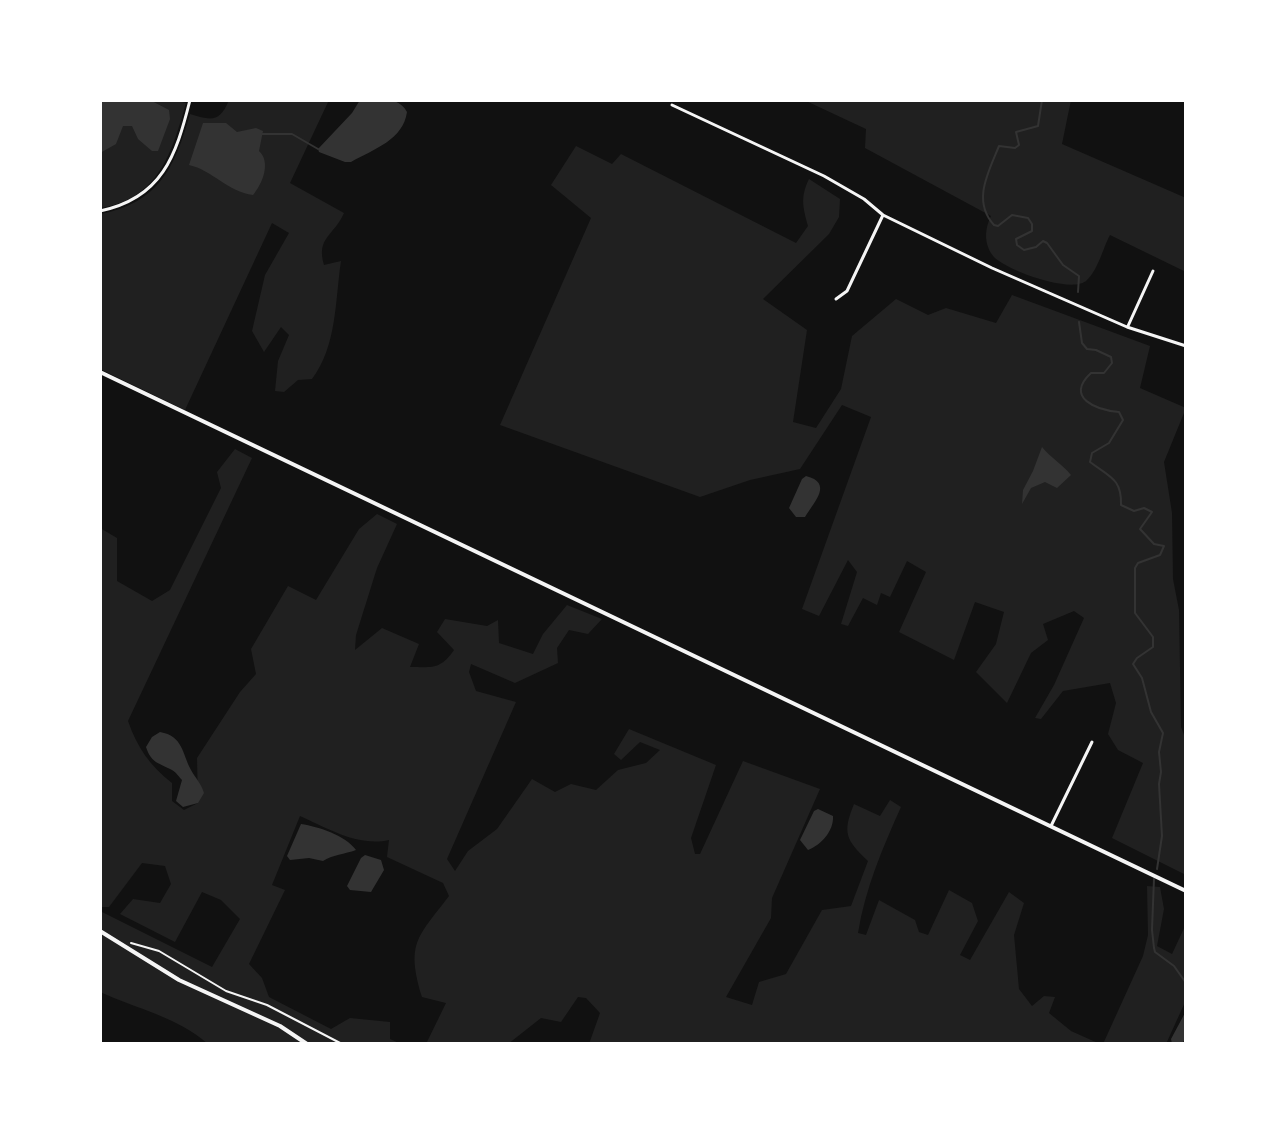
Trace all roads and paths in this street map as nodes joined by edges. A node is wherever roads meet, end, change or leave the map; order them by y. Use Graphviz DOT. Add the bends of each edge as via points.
graph roads {
  1 [pos="190,100"];
  2 [pos="672,105"];
  3 [pos="100,211"];
  4 [pos="883,215"];
  5 [pos="1153,271"];
  6 [pos="836,299"];
  7 [pos="1127,327"];
  8 [pos="1186,346"];
  9 [pos="100,372"];
  10 [pos="1092,742"];
  11 [pos="1051,826"];
  12 [pos="1186,891"];
  13 [pos="100,931"];
  14 [pos="128,942"];
  15 [pos="307,1044"];
  16 [pos="342,1044"];
  1 -- 3 [label="street" via="174,153 158,179 130,202"];
  2 -- 4 [label="street" via="824,176"];
  4 -- 6 [label="street" via="847,291"];
  4 -- 7 [label="street"];
  5 -- 7 [label="street"];
  7 -- 8 [label="street"];
  9 -- 11 [label="street"];
  10 -- 11 [label="street"];
  11 -- 12 [label="street"];
  13 -- 15 [label="street" via="179,980 280,1026"];
  14 -- 16 [label="path" via="159,951 226,991 267,1005"];
}
